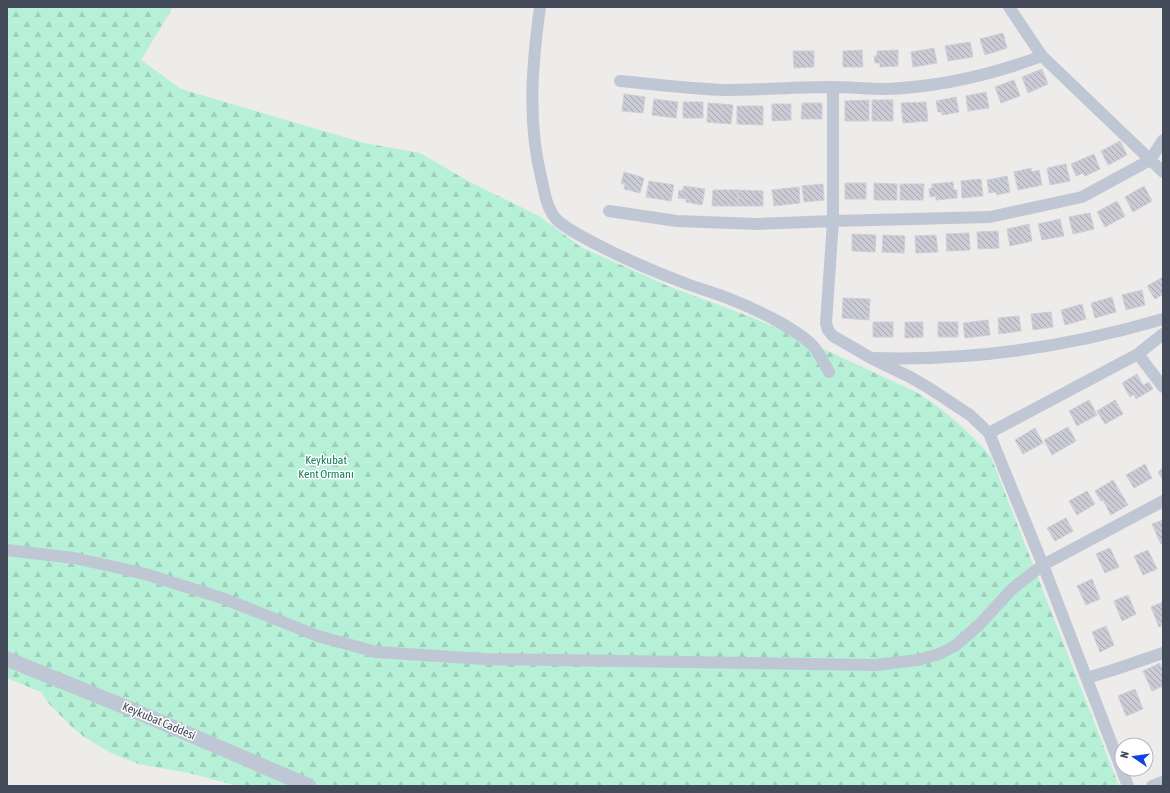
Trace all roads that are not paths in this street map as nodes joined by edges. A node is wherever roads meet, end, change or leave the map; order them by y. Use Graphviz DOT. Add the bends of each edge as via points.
graph roads {
  1 [pos="540,7"];
  2 [pos="1009,7"];
  3 [pos="1042,56"];
  4 [pos="620,81"];
  5 [pos="833,87"];
  6 [pos="1163,140"];
  7 [pos="1150,160"];
  8 [pos="1163,172"];
  9 [pos="608,211"];
  10 [pos="833,221"];
  11 [pos="1163,319"];
  12 [pos="1163,334"];
  13 [pos="1138,354"];
  14 [pos="870,358"];
  15 [pos="829,372"];
  16 [pos="1163,387"];
  17 [pos="989,433"];
  18 [pos="1163,500"];
  19 [pos="7,550"];
  20 [pos="1042,566"];
  21 [pos="1163,653"];
  22 [pos="7,659"];
  23 [pos="1087,678"];
  24 [pos="1163,782"];
  25 [pos="309,786"];
  26 [pos="1128,786"];
  27 [pos="1152,786"];
  1 -- 15 [label="street" via="532,81 533,127 538,167 548,205 556,218 567,228 628,260 688,285 741,303 777,321 810,343"];
  2 -- 3 [label="street"];
  3 -- 5 [label="street" via="987,74 938,84 885,89"];
  3 -- 7 [label="street"];
  4 -- 5 [label="street" via="724,90"];
  5 -- 10 [label="street"];
  6 -- 7 [label="street"];
  7 -- 8 [label="street"];
  7 -- 10 [label="street" via="1082,197 990,217"];
  9 -- 10 [label="street" via="677,221 758,224"];
  10 -- 14 [label="street" via="827,326 833,336"];
  11 -- 14 [label="street" via="1090,338 1019,351 938,358"];
  12 -- 13 [label="street"];
  13 -- 16 [label="street"];
  13 -- 17 [label="street"];
  14 -- 17 [label="street" via="910,377 950,401"];
  17 -- 20 [label="street"];
  18 -- 20 [label="street"];
  19 -- 20 [label="street" via="74,558 138,573 222,598 318,636 376,652 484,659 852,665 906,662 947,650 962,641 1012,589"];
  20 -- 23 [label="street"];
  21 -- 23 [label="street"];
  22 -- 25 [label="street, Keykubat Caddesi"];
  23 -- 26 [label="street"];
  24 -- 27 [label="street"];
}
